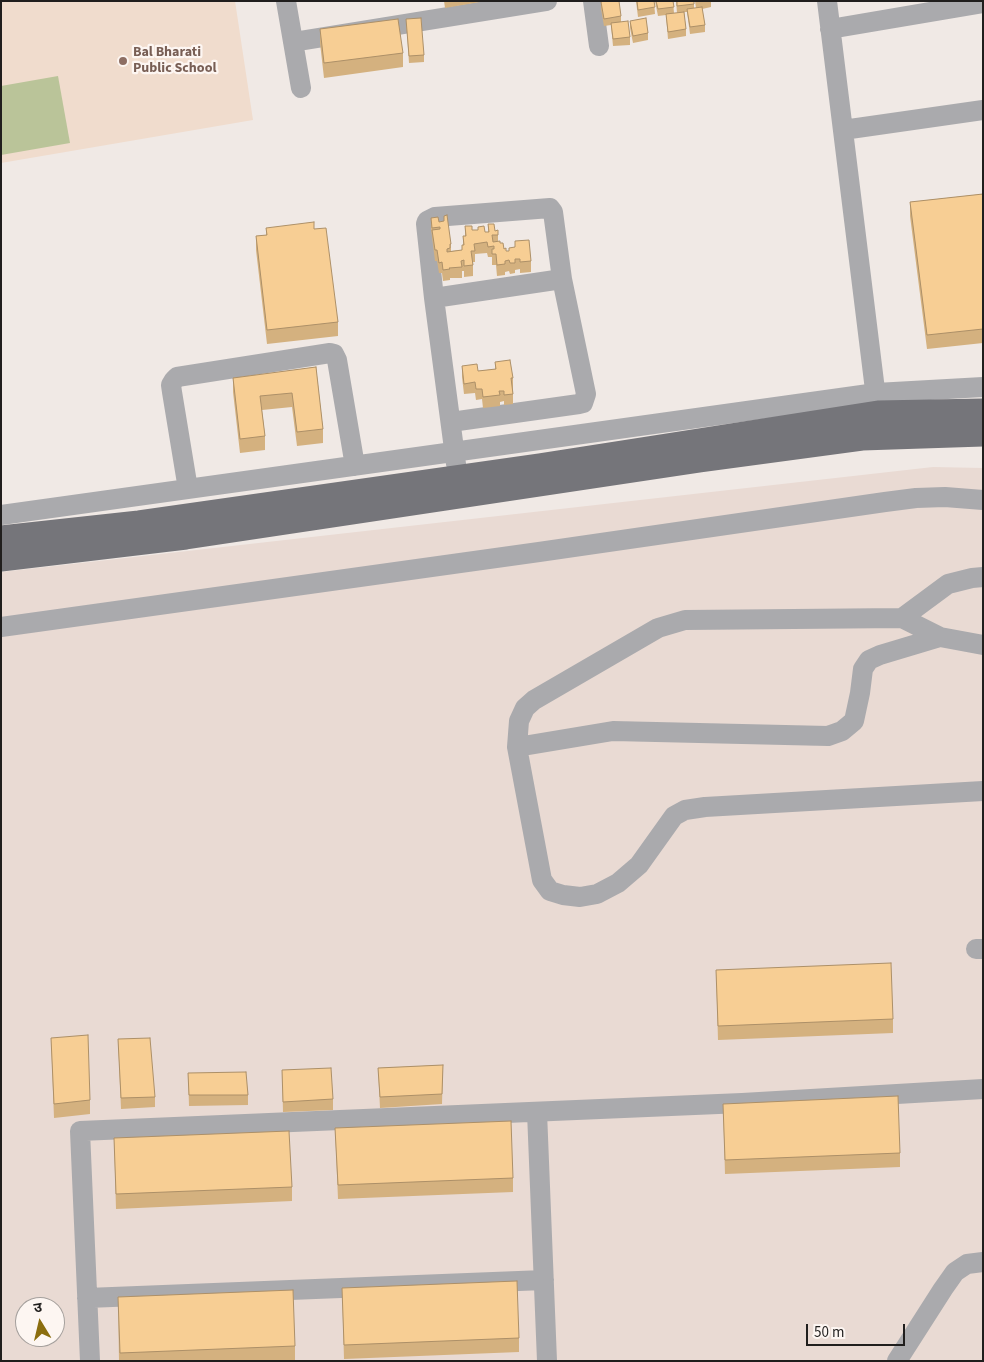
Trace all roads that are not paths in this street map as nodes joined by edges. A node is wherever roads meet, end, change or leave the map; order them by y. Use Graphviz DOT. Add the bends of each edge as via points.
graph roads {
  1 [pos="286,1"];
  2 [pos="547,1"];
  3 [pos="593,1"];
  4 [pos="826,1"];
  5 [pos="983,3"];
  6 [pos="431,11"];
  7 [pos="830,29"];
  8 [pos="293,42"];
  9 [pos="600,46"];
  10 [pos="300,88"];
  11 [pos="983,110"];
  12 [pos="843,130"];
  13 [pos="562,279"];
  14 [pos="434,298"];
  15 [pos="983,387"];
  16 [pos="877,403"];
  17 [pos="983,411"];
  18 [pos="451,422"];
  19 [pos="983,434"];
  20 [pos="454,451"];
  21 [pos="355,466"];
  22 [pos="458,478"];
  23 [pos="188,489"];
  24 [pos="983,500"];
  25 [pos="1,515"];
  26 [pos="1,538"];
  27 [pos="1,559"];
  28 [pos="983,577"];
  29 [pos="902,618"];
  30 [pos="1,627"];
  31 [pos="940,636"];
  32 [pos="983,645"];
  33 [pos="517,747"];
  34 [pos="983,791"];
  35 [pos="983,1089"];
  36 [pos="537,1112"];
  37 [pos="983,1262"];
  38 [pos="544,1280"];
  39 [pos="87,1298"];
  40 [pos="90,1361"];
  41 [pos="547,1361"];
  42 [pos="897,1361"];
  1 -- 8 [label="street"];
  2 -- 6 [label="street"];
  3 -- 9 [label="street"];
  4 -- 7 [label="street"];
  5 -- 7 [label="street"];
  6 -- 8 [label="street"];
  7 -- 12 [label="street"];
  8 -- 10 [label="street"];
  11 -- 12 [label="street"];
  12 -- 16 [label="street"];
  13 -- 14 [label="street"];
  13 -- 14 [label="street" via="550,208 435,217 426,224"];
  13 -- 18 [label="street" via="586,394 583,403"];
  14 -- 18 [label="street"];
  15 -- 16 [label="street"];
  16 -- 17 [label="main road"];
  16 -- 20 [label="street"];
  16 -- 22 [label="main road"];
  18 -- 20 [label="street"];
  19 -- 27 [label="main road" via="862,438 186,537"];
  20 -- 21 [label="street"];
  20 -- 22 [label="street"];
  21 -- 23 [label="street"];
  21 -- 23 [label="street" via="338,360 330,353 176,377 171,385"];
  22 -- 26 [label="main road" via="140,524"];
  23 -- 25 [label="street"];
  24 -- 30 [label="street" via="945,497 885,502"];
  28 -- 29 [label="street" via="948,584"];
  29 -- 31 [label="street"];
  29 -- 33 [label="street" via="685,620 658,628 534,700 525,708 519,721"];
  31 -- 32 [label="street"];
  31 -- 33 [label="street" via="869,660 863,669 854,722 842,732 828,736 613,732"];
  33 -- 34 [label="street" via="542,880 550,890 580,897 597,894 618,883 639,865 674,816 685,810"];
  35 -- 36 [label="street"];
  36 -- 38 [label="street"];
  36 -- 39 [label="street" via="80,1132"];
  37 -- 42 [label="street" via="967,1264 955,1272"];
  38 -- 39 [label="street"];
  38 -- 41 [label="street"];
  39 -- 40 [label="street"];
}
